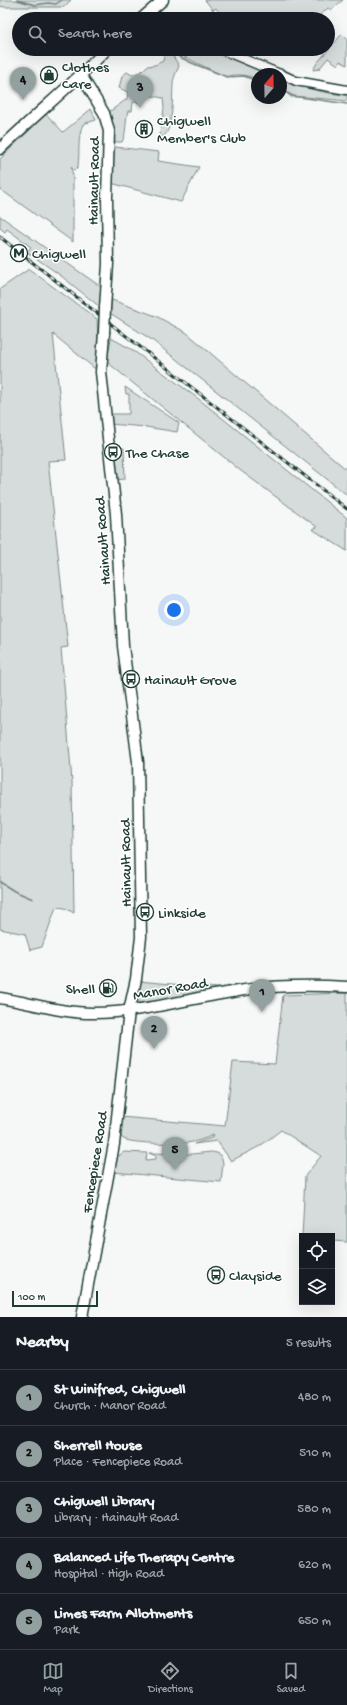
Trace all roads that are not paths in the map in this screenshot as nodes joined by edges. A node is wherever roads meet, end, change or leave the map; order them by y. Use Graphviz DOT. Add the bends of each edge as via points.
graph roads {
  1 [pos="163,0"];
  2 [pos="150,12"];
  3 [pos="101,56"];
  4 [pos="237,56"];
  5 [pos="266,68"];
  6 [pos="81,75"];
  7 [pos="287,77"];
  8 [pos="347,90"];
  9 [pos="0,149"];
  10 [pos="347,987"];
  11 [pos="0,998"];
  12 [pos="129,1011"];
  13 [pos="82,1317"];
  1 -- 2 [label="main road"];
  3 -- 6 [label="main road"];
  4 -- 5 [label="street"];
  6 -- 9 [label="main road"];
  6 -- 12 [label="main road, Hainault Road, bridge" via="104,113 109,131 108,264 101,372 116,514 123,646 138,762 141,937"];
  7 -- 8 [label="street"];
  10 -- 12 [label="main road, Manor Road" via="294,986 238,990"];
  11 -- 12 [label="main road, Manor Road" via="77,1012"];
  12 -- 13 [label="main road, Fencepiece Road" via="114,1144"];
}
